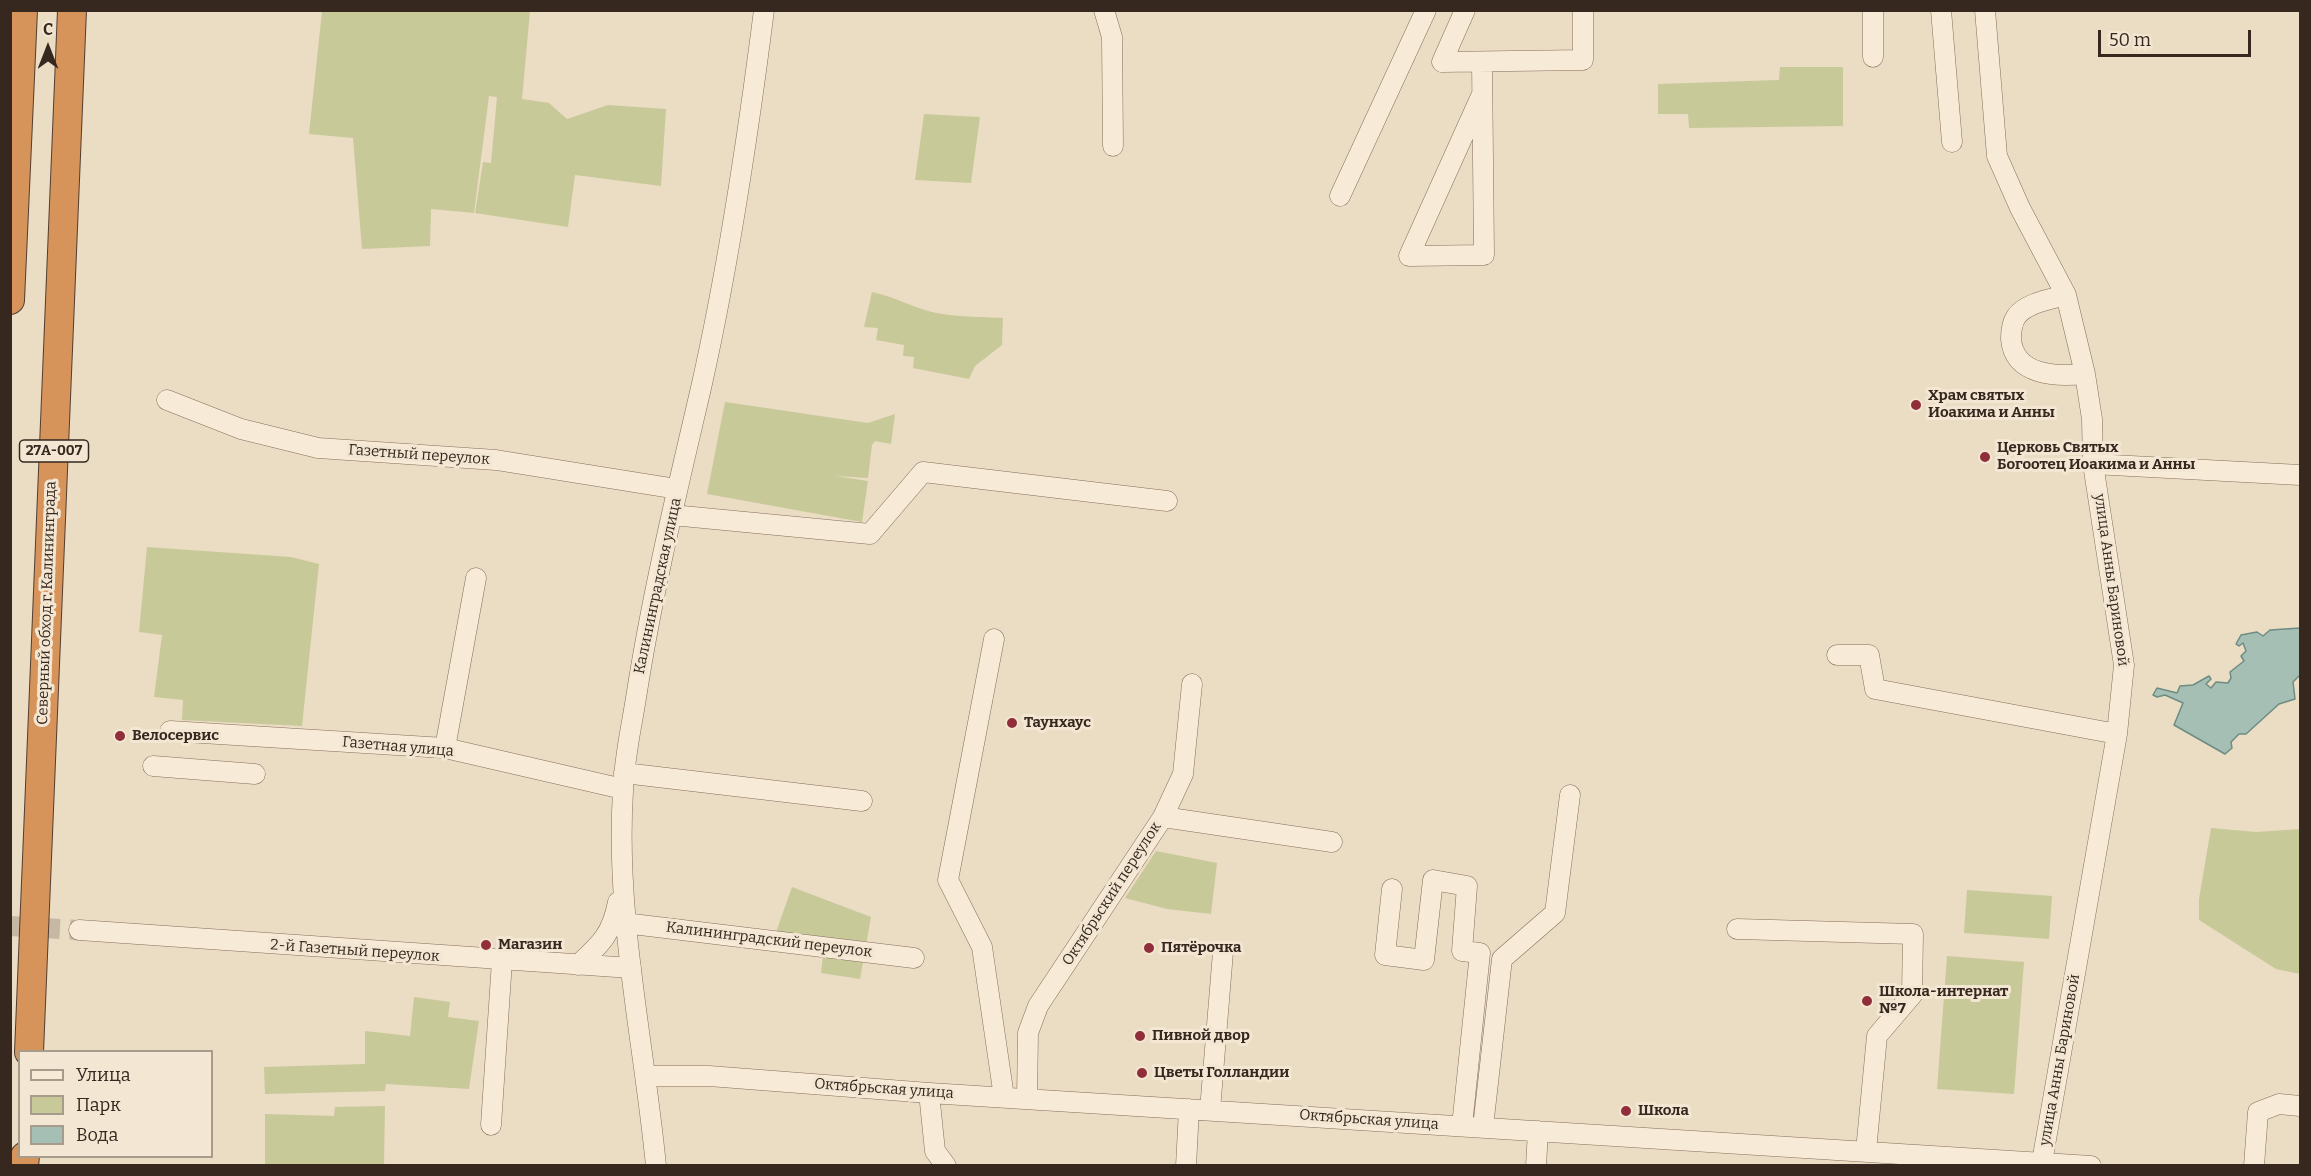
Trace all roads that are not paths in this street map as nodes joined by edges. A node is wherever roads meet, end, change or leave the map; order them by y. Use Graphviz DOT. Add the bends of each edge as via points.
graph roads {
  1 [pos="23,10"];
  2 [pos="72,10"];
  3 [pos="1104,10"];
  4 [pos="1426,10"];
  5 [pos="1465,10"];
  6 [pos="1583,10"];
  7 [pos="1873,10"];
  8 [pos="1941,10"];
  9 [pos="1984,10"];
  10 [pos="766,12"];
  11 [pos="1873,57"];
  12 [pos="1482,62"];
  13 [pos="1482,94"];
  14 [pos="1952,142"];
  15 [pos="1113,146"];
  16 [pos="1340,196"];
  17 [pos="2066,295"];
  18 [pos="10,300"];
  19 [pos="2085,374"];
  20 [pos="167,400"];
  21 [pos="2093,464"];
  22 [pos="2301,475"];
  23 [pos="677,489"];
  24 [pos="1167,501"];
  25 [pos="672,515"];
  26 [pos="476,578"];
  27 [pos="994,639"];
  28 [pos="1837,655"];
  29 [pos="1192,684"];
  30 [pos="170,731"];
  31 [pos="2117,734"];
  32 [pos="445,748"];
  33 [pos="153,766"];
  34 [pos="255,774"];
  35 [pos="623,781"];
  36 [pos="1569,795"];
  37 [pos="862,801"];
  38 [pos="1163,817"];
  39 [pos="1332,842"];
  40 [pos="621,888"];
  41 [pos="1392,889"];
  42 [pos="624,923"];
  43 [pos="1737,929"];
  44 [pos="79,930"];
  45 [pos="1224,952"];
  46 [pos="914,958"];
  47 [pos="502,961"];
  48 [pos="578,965"];
  49 [pos="631,968"];
  50 [pos="29,1050"];
  51 [pos="647,1076"];
  52 [pos="929,1093"];
  53 [pos="1004,1098"];
  54 [pos="1027,1099"];
  55 [pos="2301,1106"];
  56 [pos="1189,1109"];
  57 [pos="1209,1110"];
  58 [pos="490,1125"];
  59 [pos="1462,1126"];
  60 [pos="1483,1127"];
  61 [pos="1538,1131"];
  62 [pos="1866,1152"];
  63 [pos="2042,1162"];
  64 [pos="656,1166"];
  65 [pos="946,1166"];
  66 [pos="1186,1166"];
  67 [pos="1536,1166"];
  68 [pos="2091,1166"];
  69 [pos="2254,1166"];
  1 -- 18 [label="highway"];
  2 -- 50 [label="highway, Северный обход г. Калининграда / 27А-007"];
  3 -- 15 [label="street" via="1112,37"];
  4 -- 16 [label="street"];
  5 -- 12 [label="street" via="1442,62"];
  6 -- 12 [label="street" via="1583,60"];
  7 -- 11 [label="street"];
  8 -- 14 [label="street"];
  9 -- 17 [label="street, улица Анны Бариновой" via="1997,156"];
  10 -- 23 [label="street, Калининградская улица" via="702,383"];
  12 -- 13 [label="street"];
  13 -- 13 [label="street" via="1484,255 1409,256 1433,202"];
  17 -- 19 [label="street, улица Анны Бариновой"];
  17 -- 19 [label="street" via="2027,308 2016,316 2012,328 2014,352 2031,369 2052,375"];
  19 -- 21 [label="street, улица Анны Бариновой"];
  20 -- 23 [label="street, Газетный переулок" via="241,429 318,448 496,460"];
  21 -- 22 [label="street"];
  21 -- 31 [label="street, улица Анны Бариновой" via="2124,665"];
  23 -- 25 [label="street, Калининградская улица"];
  24 -- 25 [label="street" via="923,472 870,534"];
  25 -- 35 [label="street, Калининградская улица" via="646,631"];
  26 -- 32 [label="street"];
  27 -- 53 [label="street" via="948,880 982,947"];
  28 -- 31 [label="street" via="1869,655 1875,688"];
  29 -- 38 [label="street, Октябрьский переулок" via="1183,774"];
  30 -- 32 [label="street, Газетная улица"];
  31 -- 63 [label="street, улица Анны Бариновой"];
  32 -- 35 [label="street, Газетная улица"];
  33 -- 34 [label="street"];
  35 -- 37 [label="street, Газетная улица"];
  35 -- 40 [label="street, Калининградская улица"];
  36 -- 60 [label="street" via="1555,913 1502,959"];
  38 -- 39 [label="street"];
  38 -- 54 [label="street, Октябрьский переулок" via="1038,1006 1028,1033"];
  40 -- 42 [label="street, Калининградская улица"];
  40 -- 48 [label="street" via="615,919 604,942"];
  41 -- 59 [label="street" via="1385,955 1424,960 1433,880 1467,886 1462,951 1480,954"];
  42 -- 46 [label="street, Калининградский переулок"];
  42 -- 49 [label="street, Калининградская улица"];
  43 -- 62 [label="street" via="1913,934 1912,995 1877,1036"];
  44 -- 47 [label="street, 2-й Газетный переулок"];
  45 -- 57 [label="street"];
  47 -- 48 [label="street, 2-й Газетный переулок"];
  47 -- 58 [label="street"];
  48 -- 49 [label="street, 2-й Газетный переулок"];
  49 -- 51 [label="street, Калининградская улица"];
  51 -- 52 [label="street, Октябрьская улица" via="709,1076"];
  51 -- 64 [label="street, Калининградская улица"];
  52 -- 53 [label="street, Октябрьская улица"];
  52 -- 65 [label="street" via="935,1151"];
  53 -- 54 [label="street, Октябрьская улица"];
  54 -- 56 [label="street, Октябрьская улица"];
  55 -- 69 [label="street" via="2279,1104 2258,1112"];
  56 -- 57 [label="street, Октябрьская улица"];
  56 -- 66 [label="street"];
  57 -- 59 [label="street, Октябрьская улица"];
  59 -- 60 [label="street, Октябрьская улица"];
  60 -- 61 [label="street, Октябрьская улица"];
  61 -- 62 [label="street, Октябрьская улица"];
  61 -- 67 [label="street"];
  62 -- 63 [label="street, Октябрьская улица"];
  63 -- 68 [label="street, Октябрьская улица"];
}
